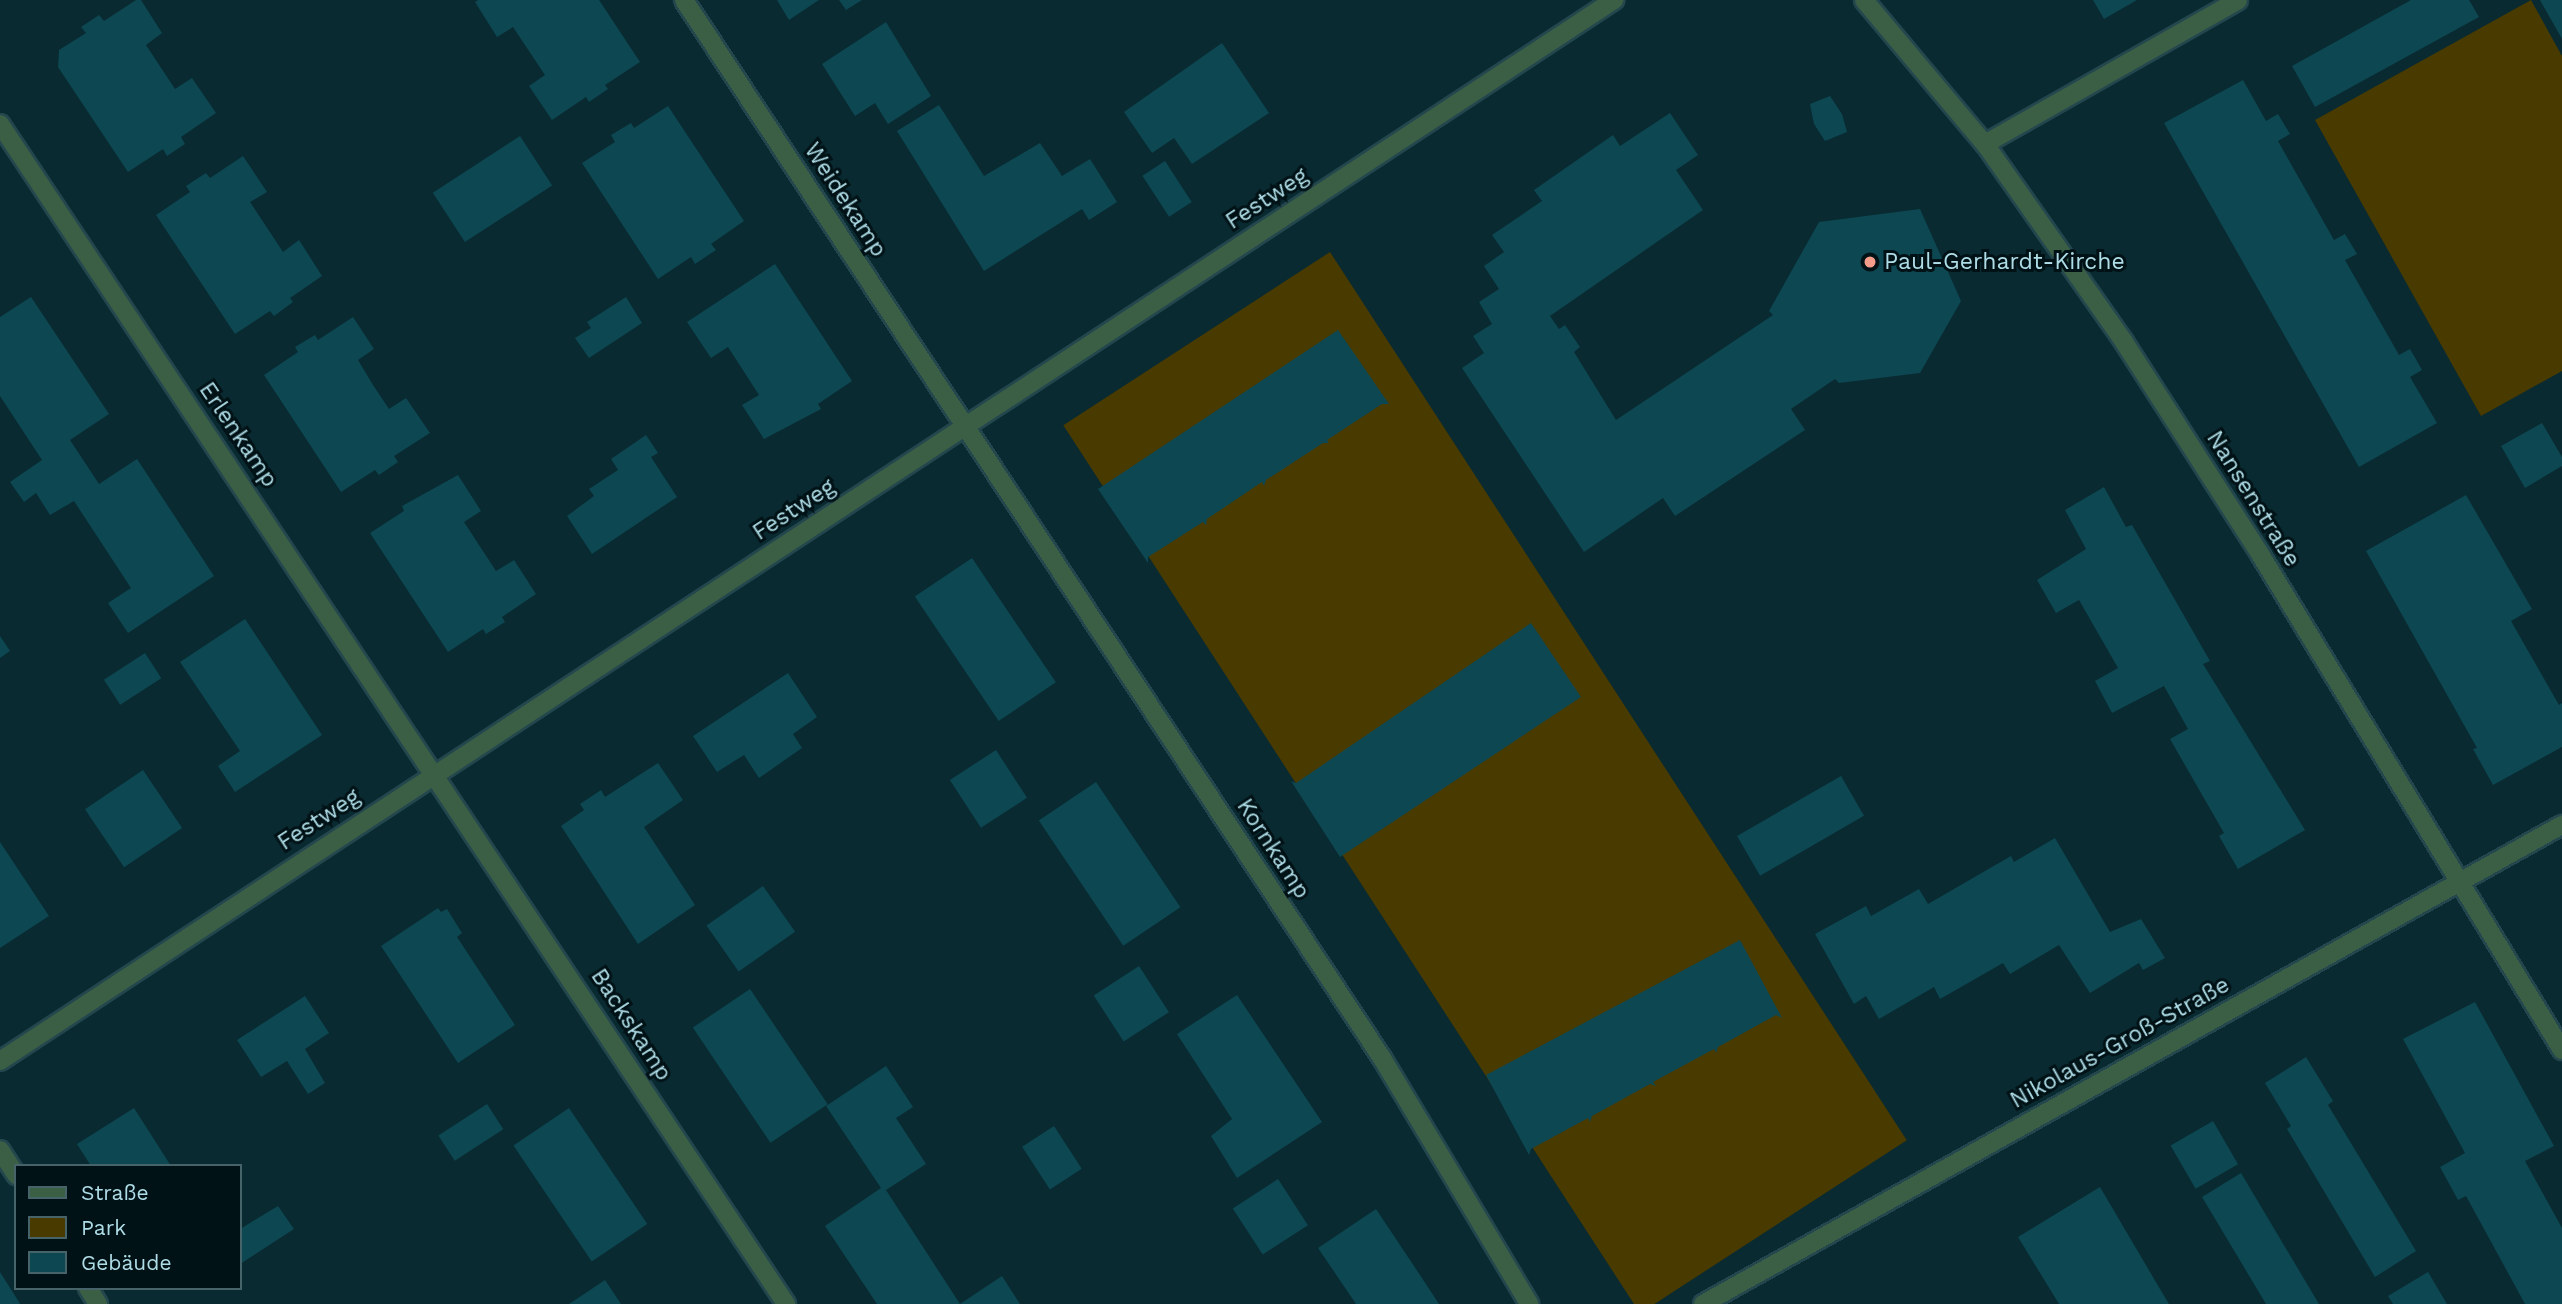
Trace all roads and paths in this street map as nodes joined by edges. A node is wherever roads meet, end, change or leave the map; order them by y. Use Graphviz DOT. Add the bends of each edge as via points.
graph roads {
  1 [pos="684,0"];
  2 [pos="1614,0"];
  3 [pos="1864,0"];
  4 [pos="2238,0"];
  5 [pos="0,124"];
  6 [pos="1985,144"];
  7 [pos="965,428"];
  8 [pos="435,773"];
  9 [pos="2562,825"];
  10 [pos="2460,882"];
  11 [pos="2562,1050"];
  12 [pos="0,1061"];
  13 [pos="0,1150"];
  14 [pos="14,1172"];
  15 [pos="786,1304"];
  16 [pos="1529,1304"];
  17 [pos="1703,1304"];
  1 -- 7 [label="street, Weidekamp"];
  2 -- 7 [label="street, Festweg"];
  3 -- 6 [label="street, Nansenstraße"];
  4 -- 6 [label="street"];
  5 -- 8 [label="street, Erlenkamp"];
  6 -- 10 [label="street, Nansenstraße" via="2124,342"];
  7 -- 8 [label="street, Festweg"];
  7 -- 16 [label="street, Kornkamp" via="1382,1058"];
  8 -- 12 [label="street, Festweg"];
  8 -- 15 [label="street, Backskamp"];
  9 -- 10 [label="street, Nikolaus-Groß-Straße"];
  10 -- 11 [label="street, Nansenstraße"];
  10 -- 17 [label="street, Nikolaus-Groß-Straße"];
  13 -- 14 [label="street"];
}
